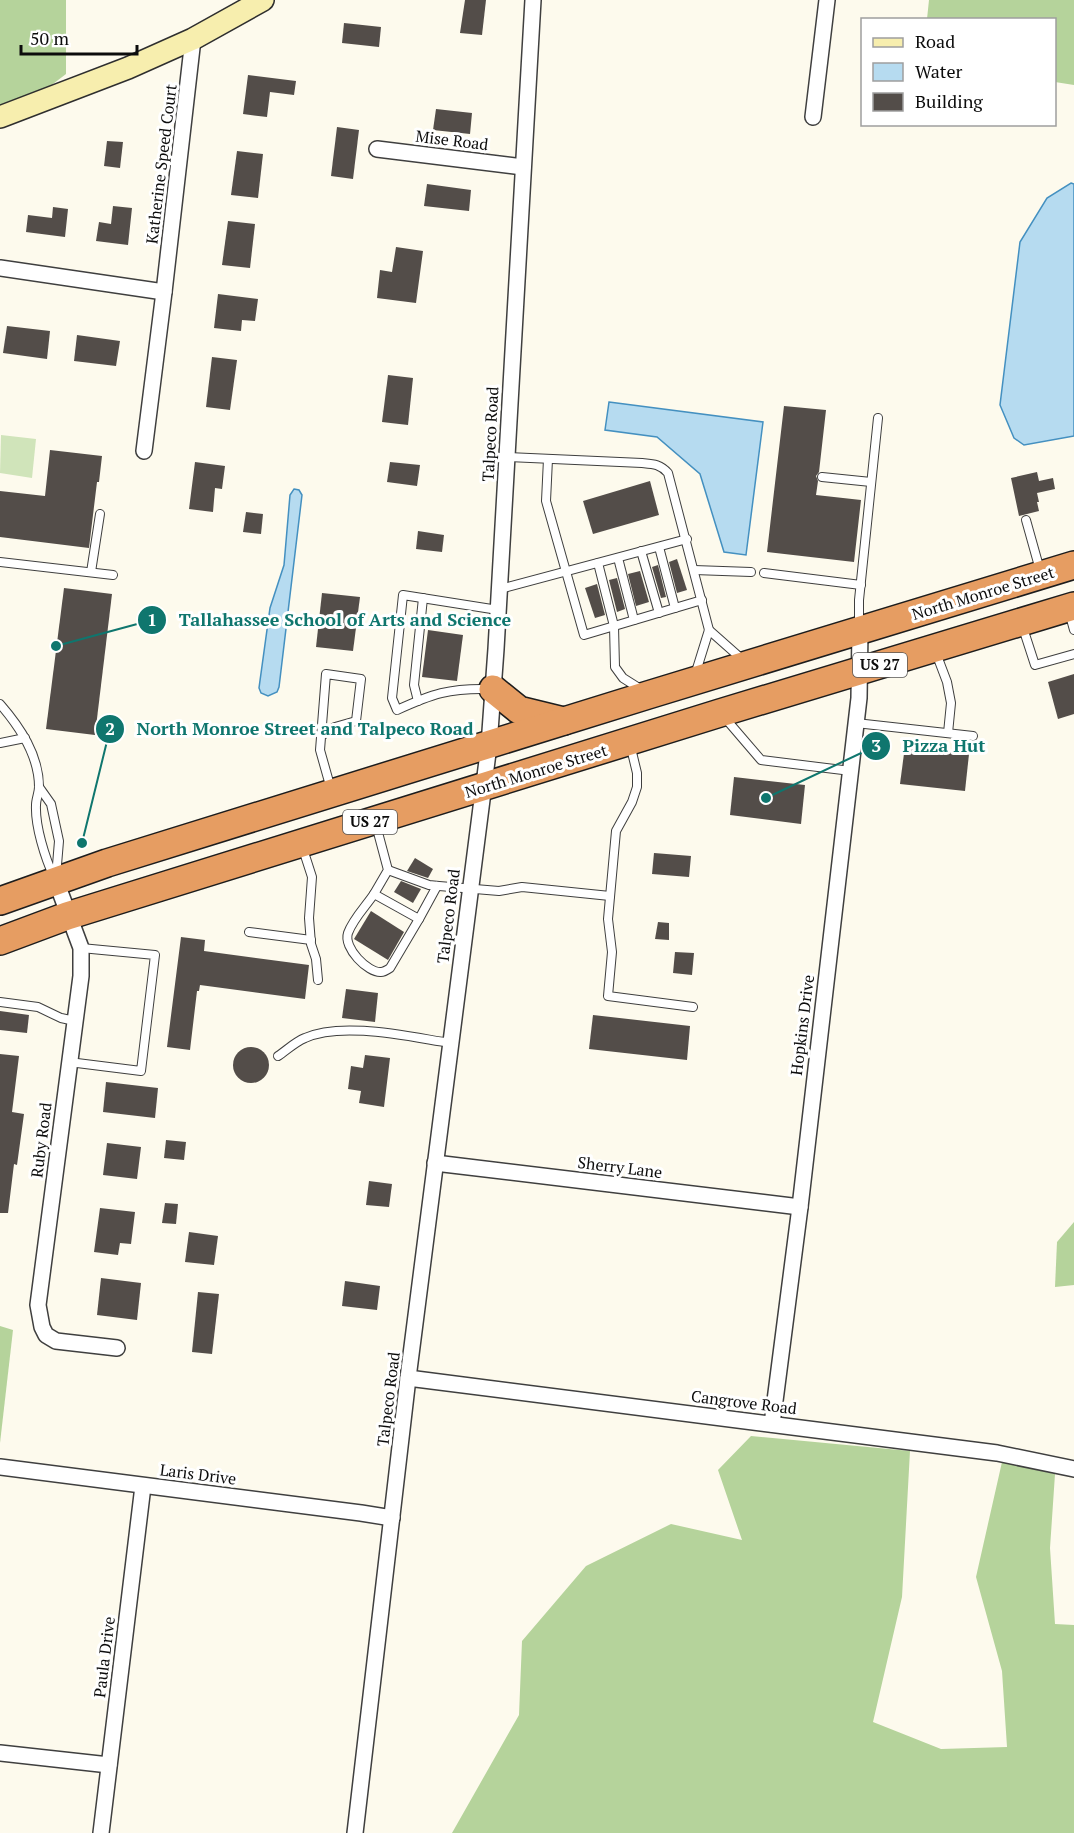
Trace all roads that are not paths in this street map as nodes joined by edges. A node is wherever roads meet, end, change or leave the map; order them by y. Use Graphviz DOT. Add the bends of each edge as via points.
graph roads {
  1 [pos="263,0"];
  2 [pos="533,0"];
  3 [pos="827,0"];
  4 [pos="193,39"];
  5 [pos="0,117"];
  6 [pos="813,117"];
  7 [pos="377,149"];
  8 [pos="524,167"];
  9 [pos="0,268"];
  10 [pos="164,292"];
  11 [pos="878,418"];
  12 [pos="144,451"];
  13 [pos="507,457"];
  14 [pos="548,459"];
  15 [pos="822,477"];
  16 [pos="872,482"];
  17 [pos="100,514"];
  18 [pos="1026,520"];
  19 [pos="687,539"];
  20 [pos="658,547"];
  21 [pos="641,551"];
  22 [pos="618,558"];
  23 [pos="0,562"];
  24 [pos="598,563"];
  25 [pos="1074,565"];
  26 [pos="694,570"];
  27 [pos="566,571"];
  28 [pos="91,572"];
  29 [pos="751,572"];
  30 [pos="764,573"];
  31 [pos="113,575"];
  32 [pos="1034,577"];
  33 [pos="861,585"];
  34 [pos="500,589"];
  35 [pos="423,598"];
  36 [pos="702,600"];
  37 [pos="675,608"];
  38 [pos="498,610"];
  39 [pos="659,613"];
  40 [pos="1072,614"];
  41 [pos="1030,619"];
  42 [pos="633,620"];
  43 [pos="614,626"];
  44 [pos="709,630"];
  45 [pos="860,630"];
  46 [pos="934,648"];
  47 [pos="1074,654"];
  48 [pos="748,665"];
  49 [pos="859,671"];
  50 [pos="693,682"];
  51 [pos="493,689"];
  52 [pos="648,695"];
  53 [pos="418,701"];
  54 [pos="0,704"];
  55 [pos="720,713"];
  56 [pos="565,722"];
  57 [pos="856,723"];
  58 [pos="948,733"];
  59 [pos="321,736"];
  60 [pos="973,736"];
  61 [pos="26,738"];
  62 [pos="629,741"];
  63 [pos="0,743"];
  64 [pos="489,745"];
  65 [pos="851,771"];
  66 [pos="39,787"];
  67 [pos="483,788"];
  68 [pos="332,794"];
  69 [pos="375,821"];
  70 [pos="301,844"];
  71 [pos="388,870"];
  72 [pos="56,881"];
  73 [pos="437,886"];
  74 [pos="470,888"];
  75 [pos="374,894"];
  76 [pos="610,896"];
  77 [pos="0,901"];
  78 [pos="68,916"];
  79 [pos="419,920"];
  80 [pos="249,932"];
  81 [pos="311,940"];
  82 [pos="0,941"];
  83 [pos="81,948"];
  84 [pos="318,980"];
  85 [pos="0,1002"];
  86 [pos="693,1006"];
  87 [pos="75,1021"];
  88 [pos="450,1043"];
  89 [pos="278,1056"];
  90 [pos="69,1062"];
  91 [pos="435,1163"];
  92 [pos="800,1207"];
  93 [pos="117,1348"];
  94 [pos="408,1378"];
  95 [pos="772,1424"];
  96 [pos="0,1467"];
  97 [pos="1074,1469"];
  98 [pos="143,1485"];
  99 [pos="392,1518"];
  100 [pos="0,1754"];
  101 [pos="109,1765"];
  102 [pos="101,1833"];
  103 [pos="355,1833"];
  1 -- 4 [label="main road"];
  2 -- 8 [label="street, Talpeco Road"];
  3 -- 6 [label="street"];
  4 -- 5 [label="main road"];
  4 -- 10 [label="street, Katherine Speed Court"];
  7 -- 8 [label="street, Mise Road"];
  8 -- 13 [label="street, Talpeco Road"];
  9 -- 10 [label="street"];
  10 -- 12 [label="street, Katherine Speed Court"];
  11 -- 16 [label="lane"];
  13 -- 14 [label="lane"];
  13 -- 34 [label="street, Talpeco Road"];
  14 -- 19 [label="lane" via="658,464 668,473"];
  14 -- 27 [label="lane" via="546,501"];
  15 -- 16 [label="lane"];
  16 -- 33 [label="lane"];
  17 -- 28 [label="lane"];
  18 -- 32 [label="lane"];
  19 -- 20 [label="lane"];
  19 -- 26 [label="lane"];
  20 -- 21 [label="lane"];
  20 -- 37 [label="lane"];
  21 -- 22 [label="lane"];
  21 -- 39 [label="lane"];
  22 -- 24 [label="lane"];
  22 -- 42 [label="lane"];
  23 -- 28 [label="lane"];
  24 -- 27 [label="lane"];
  24 -- 43 [label="lane"];
  25 -- 32 [label="highway, North Monroe Street / US 27"];
  26 -- 29 [label="lane"];
  26 -- 36 [label="lane"];
  27 -- 34 [label="lane"];
  27 -- 43 [label="lane" via="584,635"];
  28 -- 31 [label="lane"];
  30 -- 33 [label="lane"];
  32 -- 41 [label="highway"];
  32 -- 45 [label="highway, North Monroe Street / US 27"];
  33 -- 45 [label="lane"];
  34 -- 38 [label="street, Talpeco Road"];
  35 -- 38 [label="lane"];
  35 -- 53 [label="lane" via="414,685"];
  35 -- 53 [label="lane" via="404,595 392,698 397,710"];
  36 -- 37 [label="lane"];
  36 -- 44 [label="lane"];
  37 -- 39 [label="lane"];
  38 -- 51 [label="street, Talpeco Road"];
  39 -- 42 [label="lane"];
  40 -- 41 [label="highway, North Monroe Street / US 27"];
  41 -- 46 [label="highway, North Monroe Street / US 27"];
  41 -- 47 [label="lane" via="1035,665"];
  42 -- 43 [label="lane"];
  43 -- 52 [label="lane" via="615,667 623,678"];
  44 -- 48 [label="lane"];
  44 -- 50 [label="lane"];
  45 -- 48 [label="highway, North Monroe Street / US 27"];
  45 -- 49 [label="street, Hopkins Drive"];
  46 -- 49 [label="highway, North Monroe Street / US 27"];
  46 -- 58 [label="lane" via="951,702"];
  48 -- 50 [label="highway, North Monroe Street / US 27"];
  49 -- 55 [label="highway, North Monroe Street / US 27"];
  49 -- 57 [label="street, Hopkins Drive"];
  50 -- 52 [label="highway, North Monroe Street / US 27"];
  51 -- 53 [label="lane" via="462,688"];
  51 -- 56 [label="highway" via="519,710"];
  51 -- 64 [label="street, Talpeco Road"];
  52 -- 56 [label="highway, North Monroe Street / US 27"];
  54 -- 61 [label="lane"];
  55 -- 62 [label="highway, North Monroe Street / US 27"];
  55 -- 65 [label="lane" via="760,760"];
  56 -- 64 [label="highway, North Monroe Street / US 27"];
  57 -- 58 [label="lane"];
  57 -- 65 [label="street, Hopkins Drive"];
  58 -- 60 [label="lane"];
  59 -- 59 [label="lane" via="356,721 361,679 326,674"];
  59 -- 68 [label="lane" via="320,750"];
  61 -- 63 [label="lane"];
  61 -- 66 [label="lane"];
  62 -- 67 [label="highway, North Monroe Street / US 27"];
  62 -- 76 [label="lane" via="637,787 616,831"];
  64 -- 67 [label="street, Talpeco Road"];
  64 -- 68 [label="highway, North Monroe Street / US 27"];
  65 -- 92 [label="street, Hopkins Drive"];
  66 -- 72 [label="lane" via="36,806 41,837"];
  66 -- 72 [label="lane" via="51,804 59,841"];
  67 -- 69 [label="highway, North Monroe Street / US 27"];
  67 -- 74 [label="street, Talpeco Road"];
  68 -- 72 [label="highway, North Monroe Street / US 27"];
  69 -- 70 [label="highway, North Monroe Street / US 27"];
  69 -- 71 [label="lane"];
  70 -- 78 [label="highway, North Monroe Street / US 27"];
  70 -- 81 [label="lane" via="312,877"];
  71 -- 73 [label="lane"];
  71 -- 75 [label="lane"];
  72 -- 77 [label="highway, North Monroe Street / US 27"];
  72 -- 78 [label="street, Ruby Road"];
  73 -- 74 [label="lane"];
  73 -- 79 [label="lane"];
  74 -- 76 [label="lane" via="499,891 522,887"];
  74 -- 88 [label="street, Talpeco Road"];
  75 -- 79 [label="lane"];
  75 -- 79 [label="lane" via="347,934 353,954 374,971 390,968"];
  76 -- 86 [label="lane" via="612,952 608,996"];
  78 -- 82 [label="highway, North Monroe Street / US 27"];
  78 -- 83 [label="street, Ruby Road"];
  80 -- 81 [label="lane"];
  81 -- 84 [label="lane"];
  83 -- 87 [label="street, Ruby Road"];
  83 -- 90 [label="lane" via="155,956 141,1071"];
  85 -- 87 [label="lane" via="38,1007"];
  87 -- 90 [label="street, Ruby Road"];
  88 -- 89 [label="lane" via="345,1031 307,1037"];
  88 -- 91 [label="street, Talpeco Road"];
  90 -- 93 [label="street, Ruby Road" via="38,1305 46,1335 56,1341"];
  91 -- 92 [label="street, Sherry Lane"];
  91 -- 94 [label="street, Talpeco Road"];
  92 -- 95 [label="street, Hopkins Drive"];
  94 -- 95 [label="street, Cangrove Road"];
  94 -- 99 [label="street, Talpeco Road"];
  95 -- 97 [label="street, Cangrove Road" via="996,1453"];
  96 -- 98 [label="street, Laris Drive"];
  98 -- 99 [label="street, Laris Drive"];
  98 -- 101 [label="street, Paula Drive"];
  99 -- 103 [label="street, Talpeco Road"];
  100 -- 101 [label="street"];
  101 -- 102 [label="street, Paula Drive"];
}
